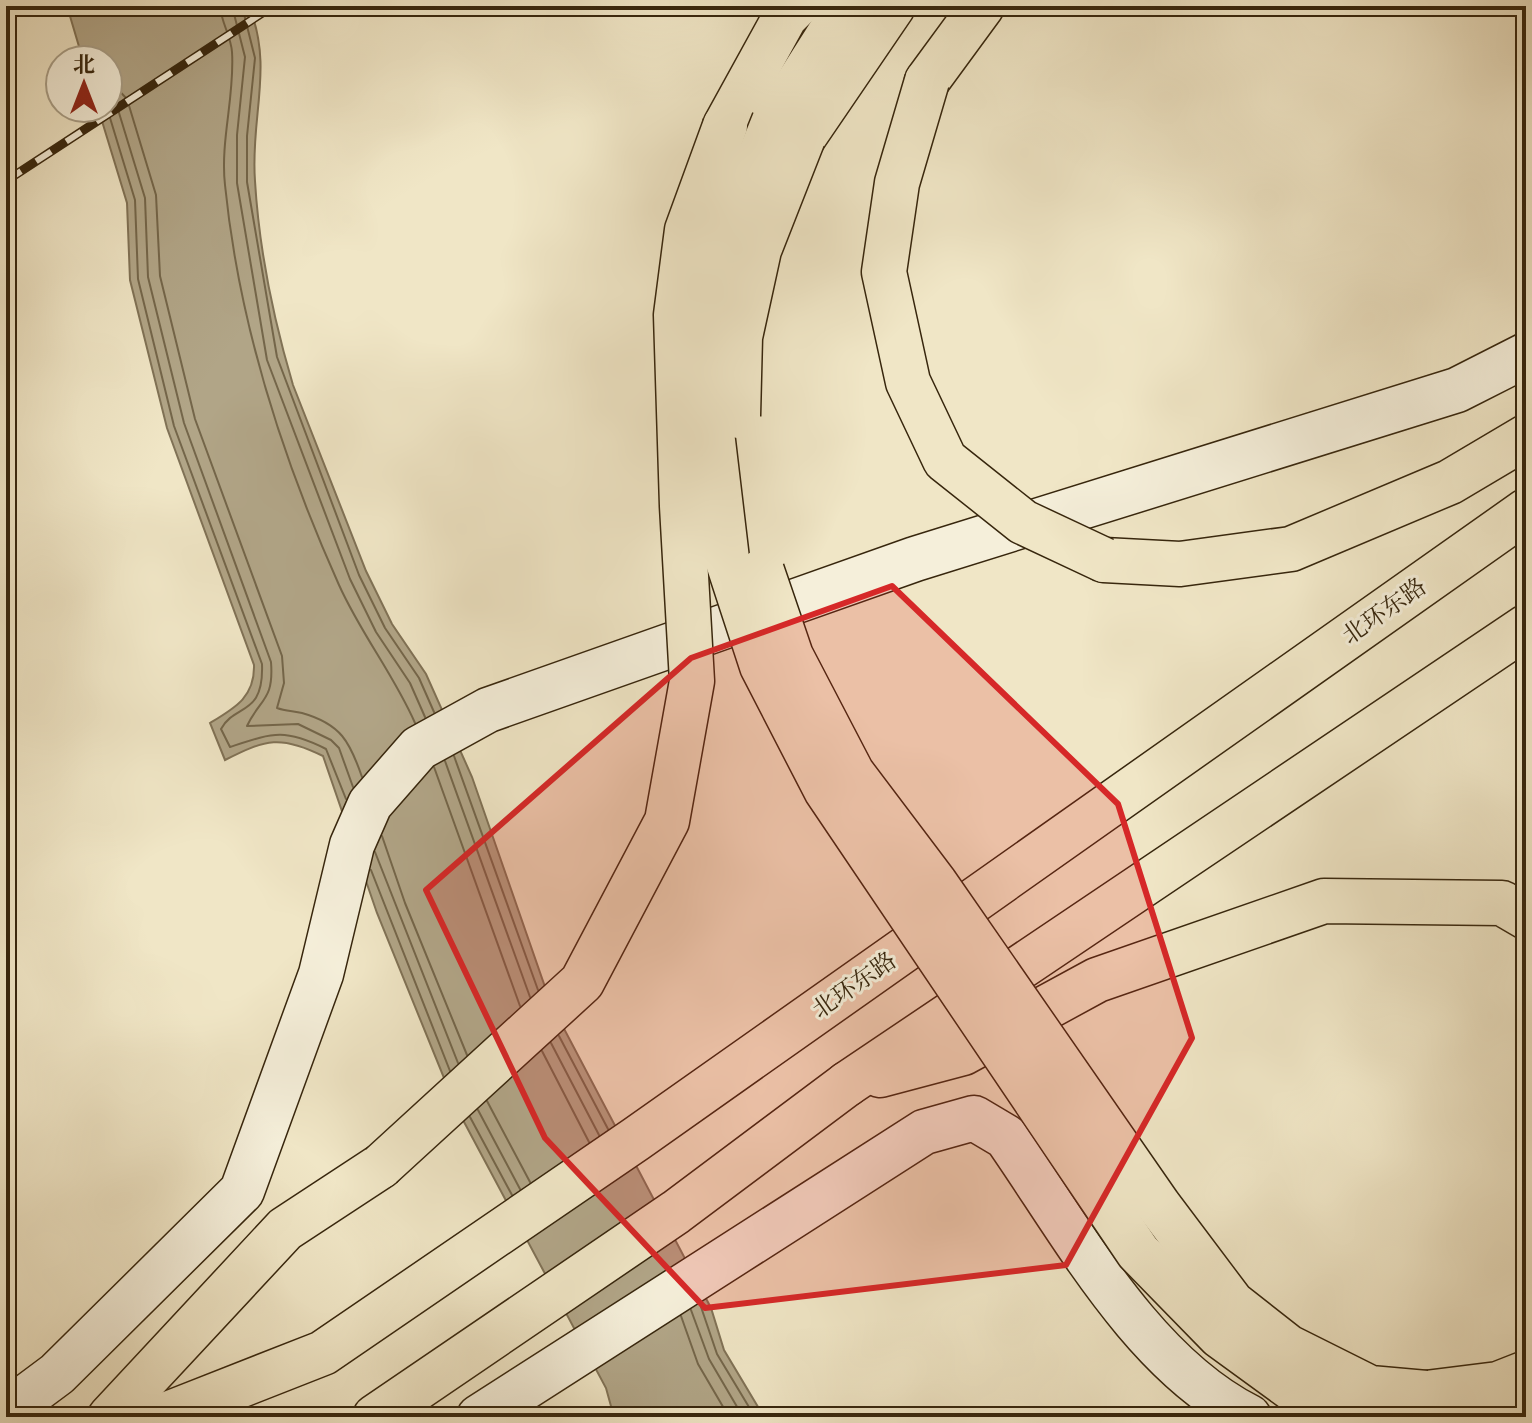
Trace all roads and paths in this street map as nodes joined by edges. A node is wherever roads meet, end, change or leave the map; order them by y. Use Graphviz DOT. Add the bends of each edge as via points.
graph roads {
  1 [pos="796,6"];
  2 [pos="847,6"];
  3 [pos="893,6"];
  4 [pos="982,6"];
  5 [pos="788,129"];
  6 [pos="1526,355"];
  7 [pos="1526,437"];
  8 [pos="1526,511"];
  9 [pos="1526,627"];
  10 [pos="1526,917"];
  11 [pos="847,1084"];
  12 [pos="1526,1373"];
  13 [pos="1526,1409"];
  14 [pos="6,1412"];
  15 [pos="110,1417"];
  16 [pos="160,1417"];
  17 [pos="375,1417"];
  18 [pos="479,1417"];
  19 [pos="1249,1417"];
  20 [pos="1363,1417"];
  21 [pos="1501,1417"];
  1 -- 15 [label="main road, bridge" via="725,126 687,230 676,315 692,681 667,821 582,982 381,1166 285,1229"];
  2 -- 5 [label="main road"];
  3 -- 5 [label="main road"];
  4 -- 7 [label="main road, bridge" via="927,81 897,183 884,272 908,382 945,460 1023,522 1104,560 1180,564 1291,549 1450,482"];
  5 -- 12 [label="main road, bridge" via="740,337 738,434 756,552 791,656 852,773 1232,1303 1288,1347 1370,1388 1426,1393 1498,1384"];
  5 -- 20 [label="main road, bridge" via="724,245 708,335 711,424 727,559 762,666 826,790 1138,1252 1220,1336 1290,1387"];
  6 -- 14 [label="street" via="1457,390 915,559 488,710 419,748 370,804 352,845 321,974 242,1191 57,1374"];
  8 -- 16 [label="main road, 北环东路" via="636,1139 323,1353"];
  9 -- 11 [label="main road"];
  10 -- 11 [label="main road" via="1502,903 1324,901 1097,980 963,1053"];
  11 -- 17 [label="main road" via="676,1212"];
  13 -- 21 [label="main road"];
  18 -- 19 [label="street" via="924,1132 974,1118 1006,1137 1143,1334 1228,1406"];
}
